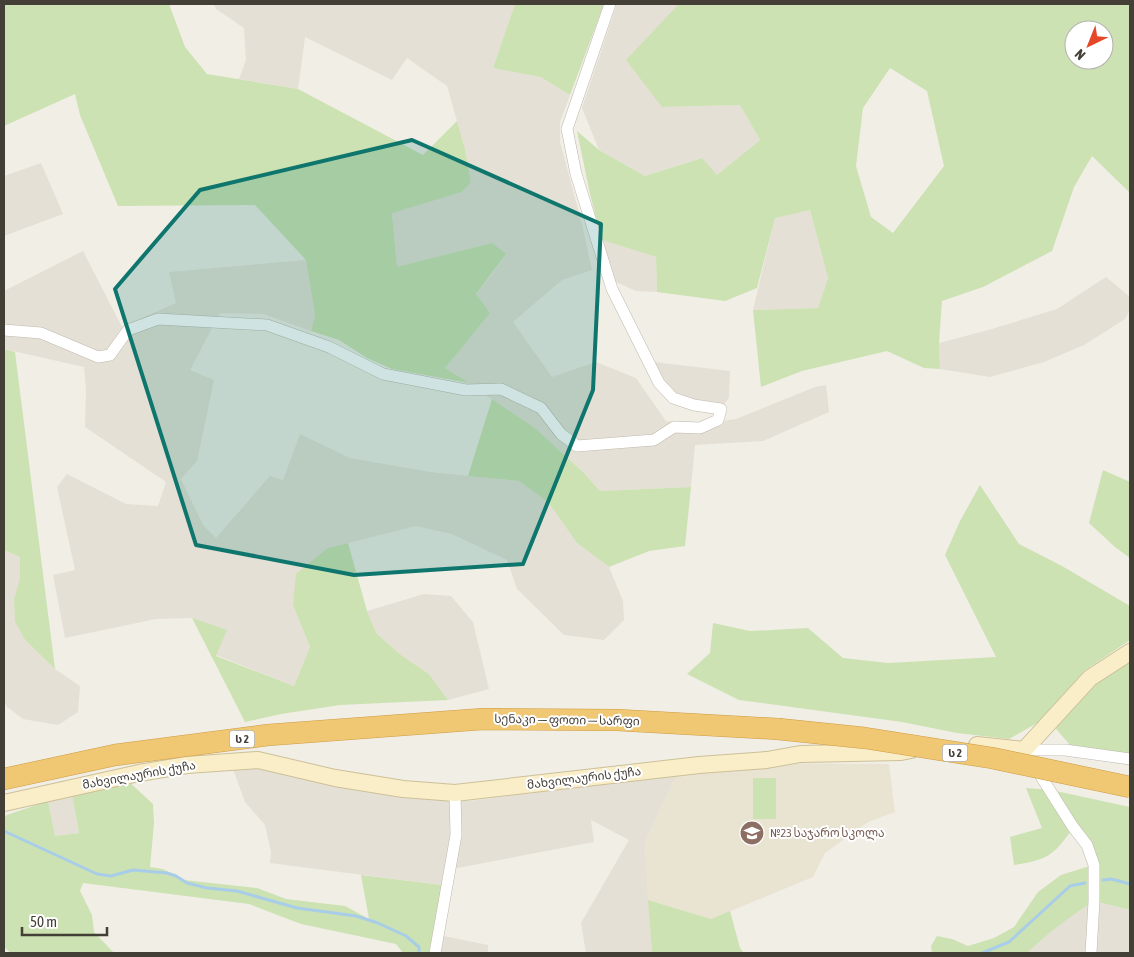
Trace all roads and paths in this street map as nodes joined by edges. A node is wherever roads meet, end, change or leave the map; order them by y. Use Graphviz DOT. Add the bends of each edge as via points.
graph roads {
  1 [pos="610,4"];
  2 [pos="4,330"];
  3 [pos="1130,652"];
  4 [pos="1024,750"];
  5 [pos="1130,759"];
  6 [pos="4,779"];
  7 [pos="1130,787"];
  8 [pos="455,793"];
  9 [pos="4,803"];
  10 [pos="435,953"];
  11 [pos="1091,953"];
  1 -- 2 [label="street" via="567,128 574,165 612,289 659,382 673,398 721,409 718,420 700,428 674,427 654,440 577,446 560,434 540,408 501,389 466,390 383,374 329,347 267,325 158,320 128,330 110,355 98,357 41,333"];
  3 -- 4 [label="street" via="1090,678"];
  4 -- 5 [label="street" via="1065,750"];
  4 -- 8 [label="street, მახვილაურის ქუჩა" via="962,743 930,745 901,752 800,754"];
  4 -- 11 [label="street" via="1087,845 1094,865"];
  6 -- 7 [label="highway, სენაკი — ფოთი — სარფი / ს 2, bridge" via="115,755 268,735 483,719 617,720 778,729 865,738 982,757"];
  8 -- 9 [label="street, მახვილაურის ქუჩა" via="335,778 258,760 187,765 139,773"];
  8 -- 10 [label="street" via="456,835"];
}
